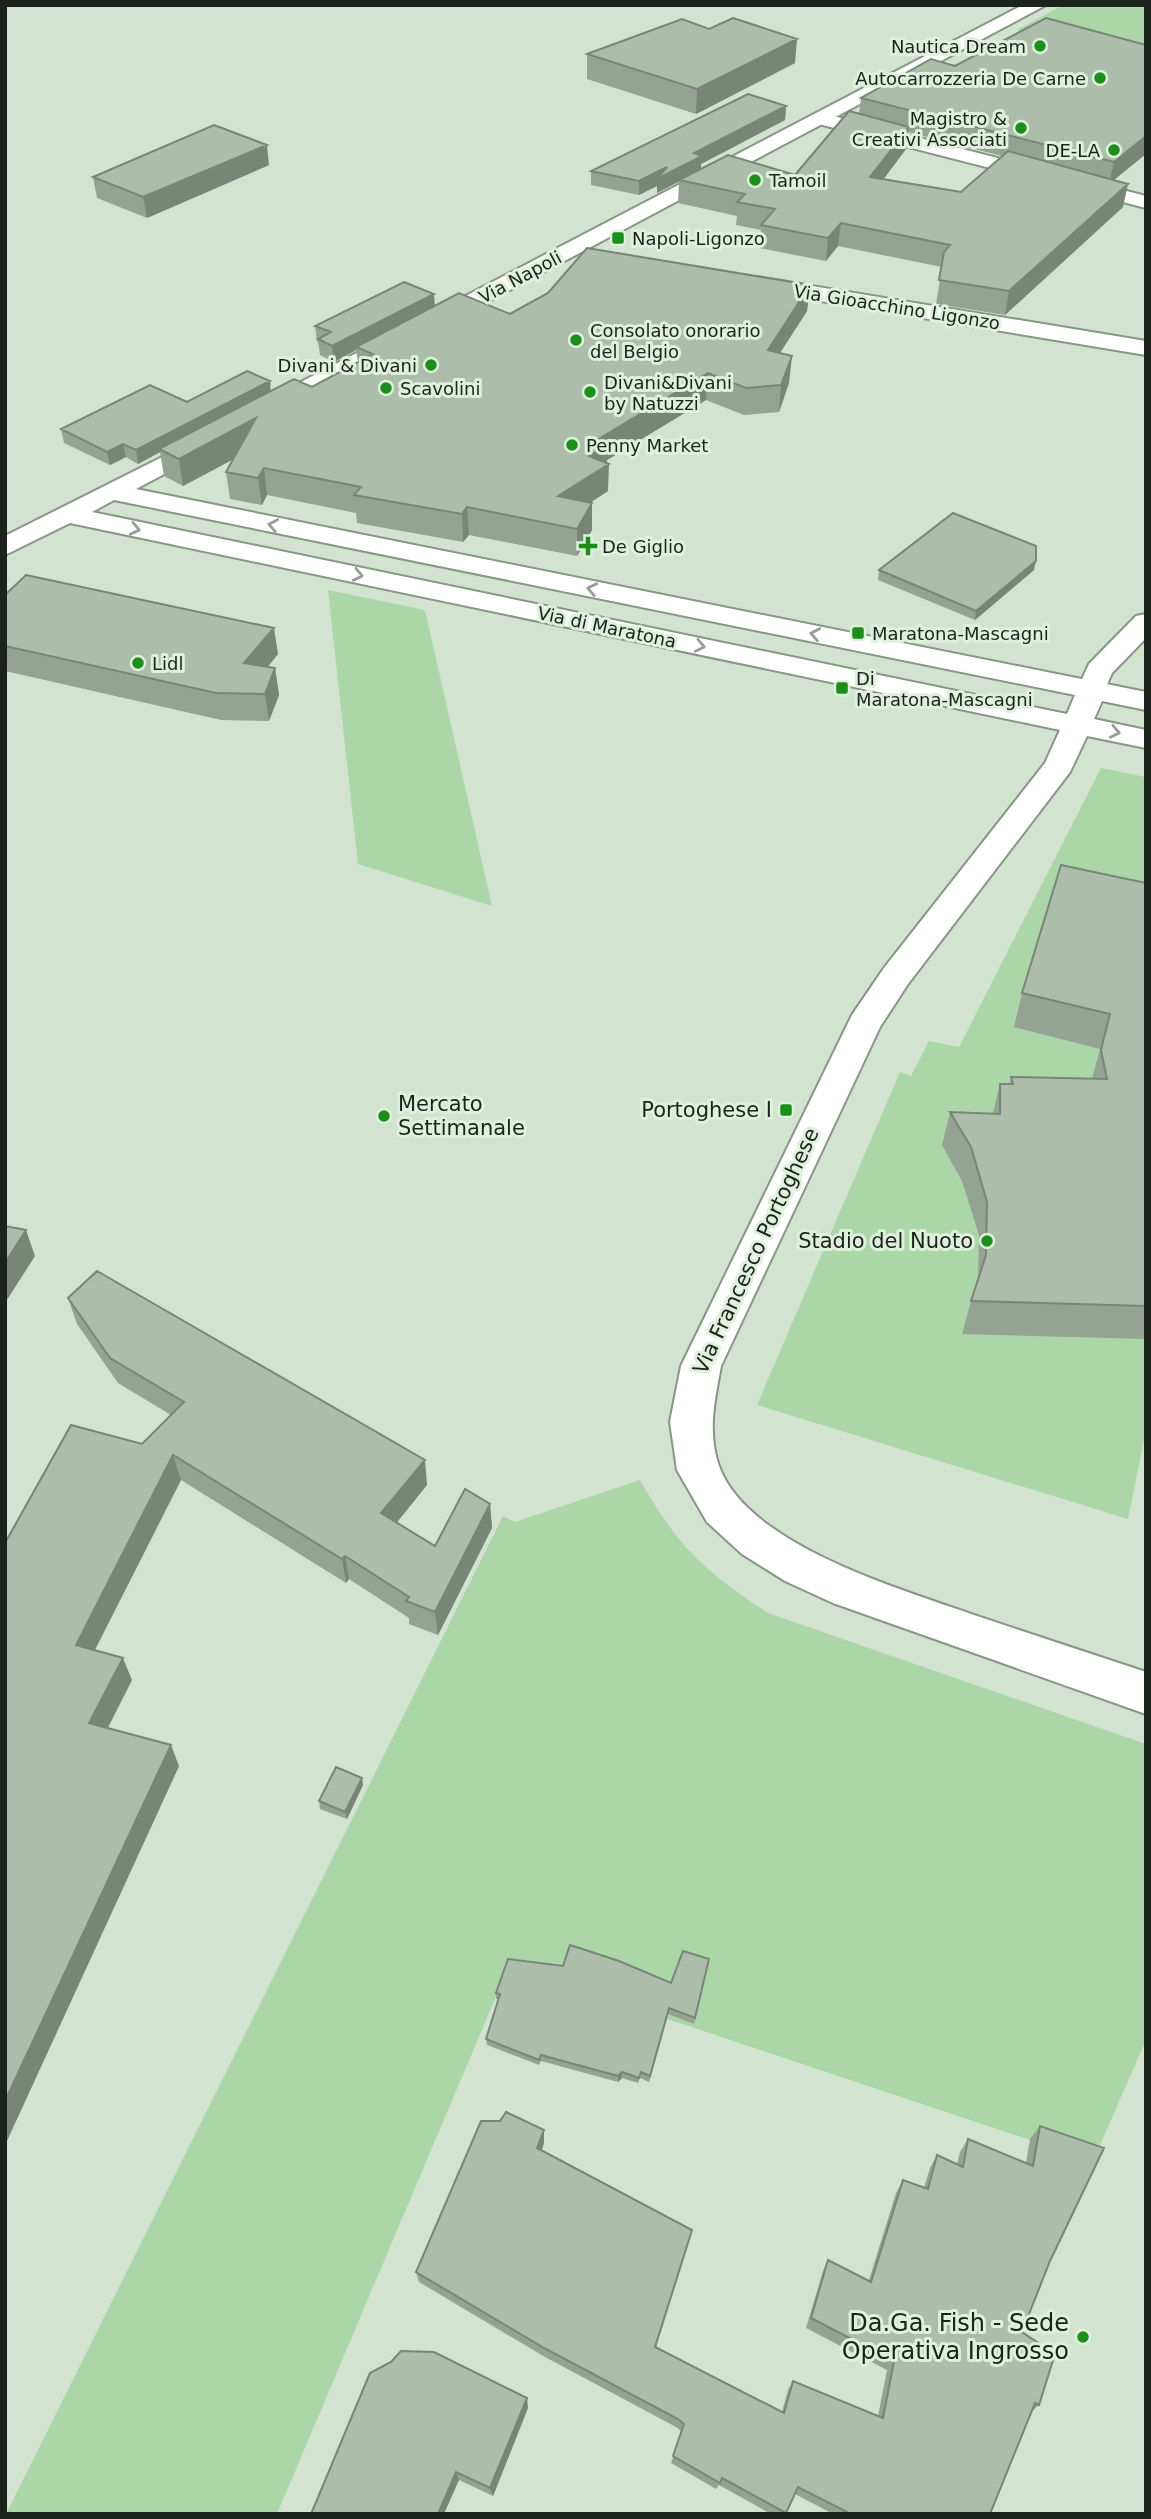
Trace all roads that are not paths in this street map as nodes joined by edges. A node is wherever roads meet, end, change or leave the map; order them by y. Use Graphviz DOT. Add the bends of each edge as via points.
graph roads {
  1 [pos="1034,6"];
  2 [pos="822,119"];
  3 [pos="1146,202"];
  4 [pos="565,253"];
  5 [pos="605,260"];
  6 [pos="737,281"];
  7 [pos="1146,348"];
  8 [pos="112,492"];
  9 [pos="68,515"];
  10 [pos="5,547"];
  11 [pos="1146,622"];
  12 [pos="1146,701"];
  13 [pos="1086,708"];
  14 [pos="1146,739"];
  15 [pos="1146,1693"];
  1 -- 2 [label="main road, Via Napoli"];
  2 -- 3 [label="main road"];
  2 -- 4 [label="main road, Via Napoli"];
  4 -- 5 [label="main road"];
  4 -- 8 [label="main road, Via Napoli"];
  6 -- 7 [label="main road, Via Gioacchino Ligonzo"];
  8 -- 9 [label="main road, Via Napoli"];
  13 -- 8 [label="main road, Via di Maratona, one-way"];
  9 -- 10 [label="main road, Via Napoli"];
  9 -- 13 [label="main road, Via di Maratona, one-way"];
  11 -- 13 [label="main road, Via Francesco Portoghese" via="1099,670"];
  12 -- 13 [label="main road, Via di Maratona"];
  13 -- 14 [label="main road, Via di Maratona, one-way"];
  13 -- 15 [label="main road, Via Francesco Portoghese" via="1059,765 864,1024 701,1366 690,1398 690,1432 708,1490 731,1520 761,1546 803,1571 864,1597"];
}
